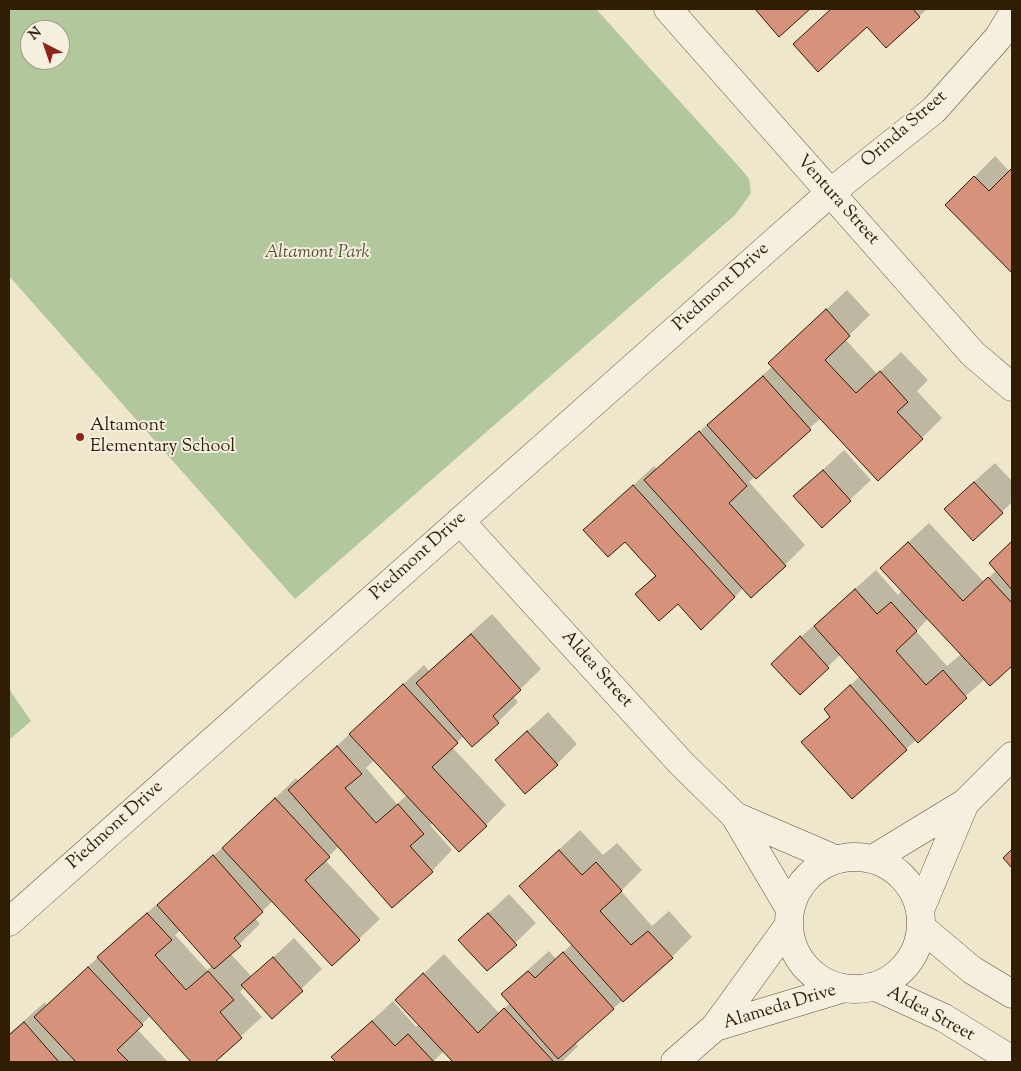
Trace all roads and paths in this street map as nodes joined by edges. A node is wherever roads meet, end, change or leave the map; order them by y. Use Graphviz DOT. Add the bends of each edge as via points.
graph roads {
  1 [pos="668,9"];
  2 [pos="1012,15"];
  3 [pos="830,193"];
  4 [pos="1012,387"];
  5 [pos="460,520"];
  6 [pos="1012,756"];
  7 [pos="965,803"];
  8 [pos="734,816"];
  9 [pos="874,859"];
  10 [pos="836,860"];
  11 [pos="789,917"];
  12 [pos="921,918"];
  13 [pos="9,922"];
  14 [pos="874,986"];
  15 [pos="844,988"];
  16 [pos="1012,994"];
  17 [pos="715,1027"];
  18 [pos="1012,1060"];
  19 [pos="675,1062"];
  1 -- 3 [label="street, Ventura Street"];
  2 -- 3 [label="street, Orinda Street" via="998,38 934,110"];
  3 -- 4 [label="street, Ventura Street" via="973,354"];
  3 -- 5 [label="street, Piedmont Drive"];
  5 -- 8 [label="street, Aldea Street" via="680,763"];
  5 -- 13 [label="street, Piedmont Drive"];
  6 -- 7 [label="street"];
  7 -- 9 [label="street"];
  7 -- 12 [label="street"];
  8 -- 10 [label="street, Aldea Street"];
  8 -- 11 [label="street, Aldea Street"];
  9 -- 10 [label="street" via="854,856"];
  9 -- 12 [label="street" via="904,878 914,893"];
  10 -- 11 [label="street" via="806,878 796,893"];
  11 -- 15 [label="street" via="793,947 805,967 822,981"];
  11 -- 17 [label="street, Alameda Drive"];
  12 -- 14 [label="street" via="917,946 907,964"];
  12 -- 16 [label="street" via="972,970"];
  14 -- 15 [label="street"];
  14 -- 18 [label="street, Aldea Street" via="944,1018"];
  15 -- 17 [label="street, Alameda Drive"];
  17 -- 19 [label="street, Alameda Drive"];
}
